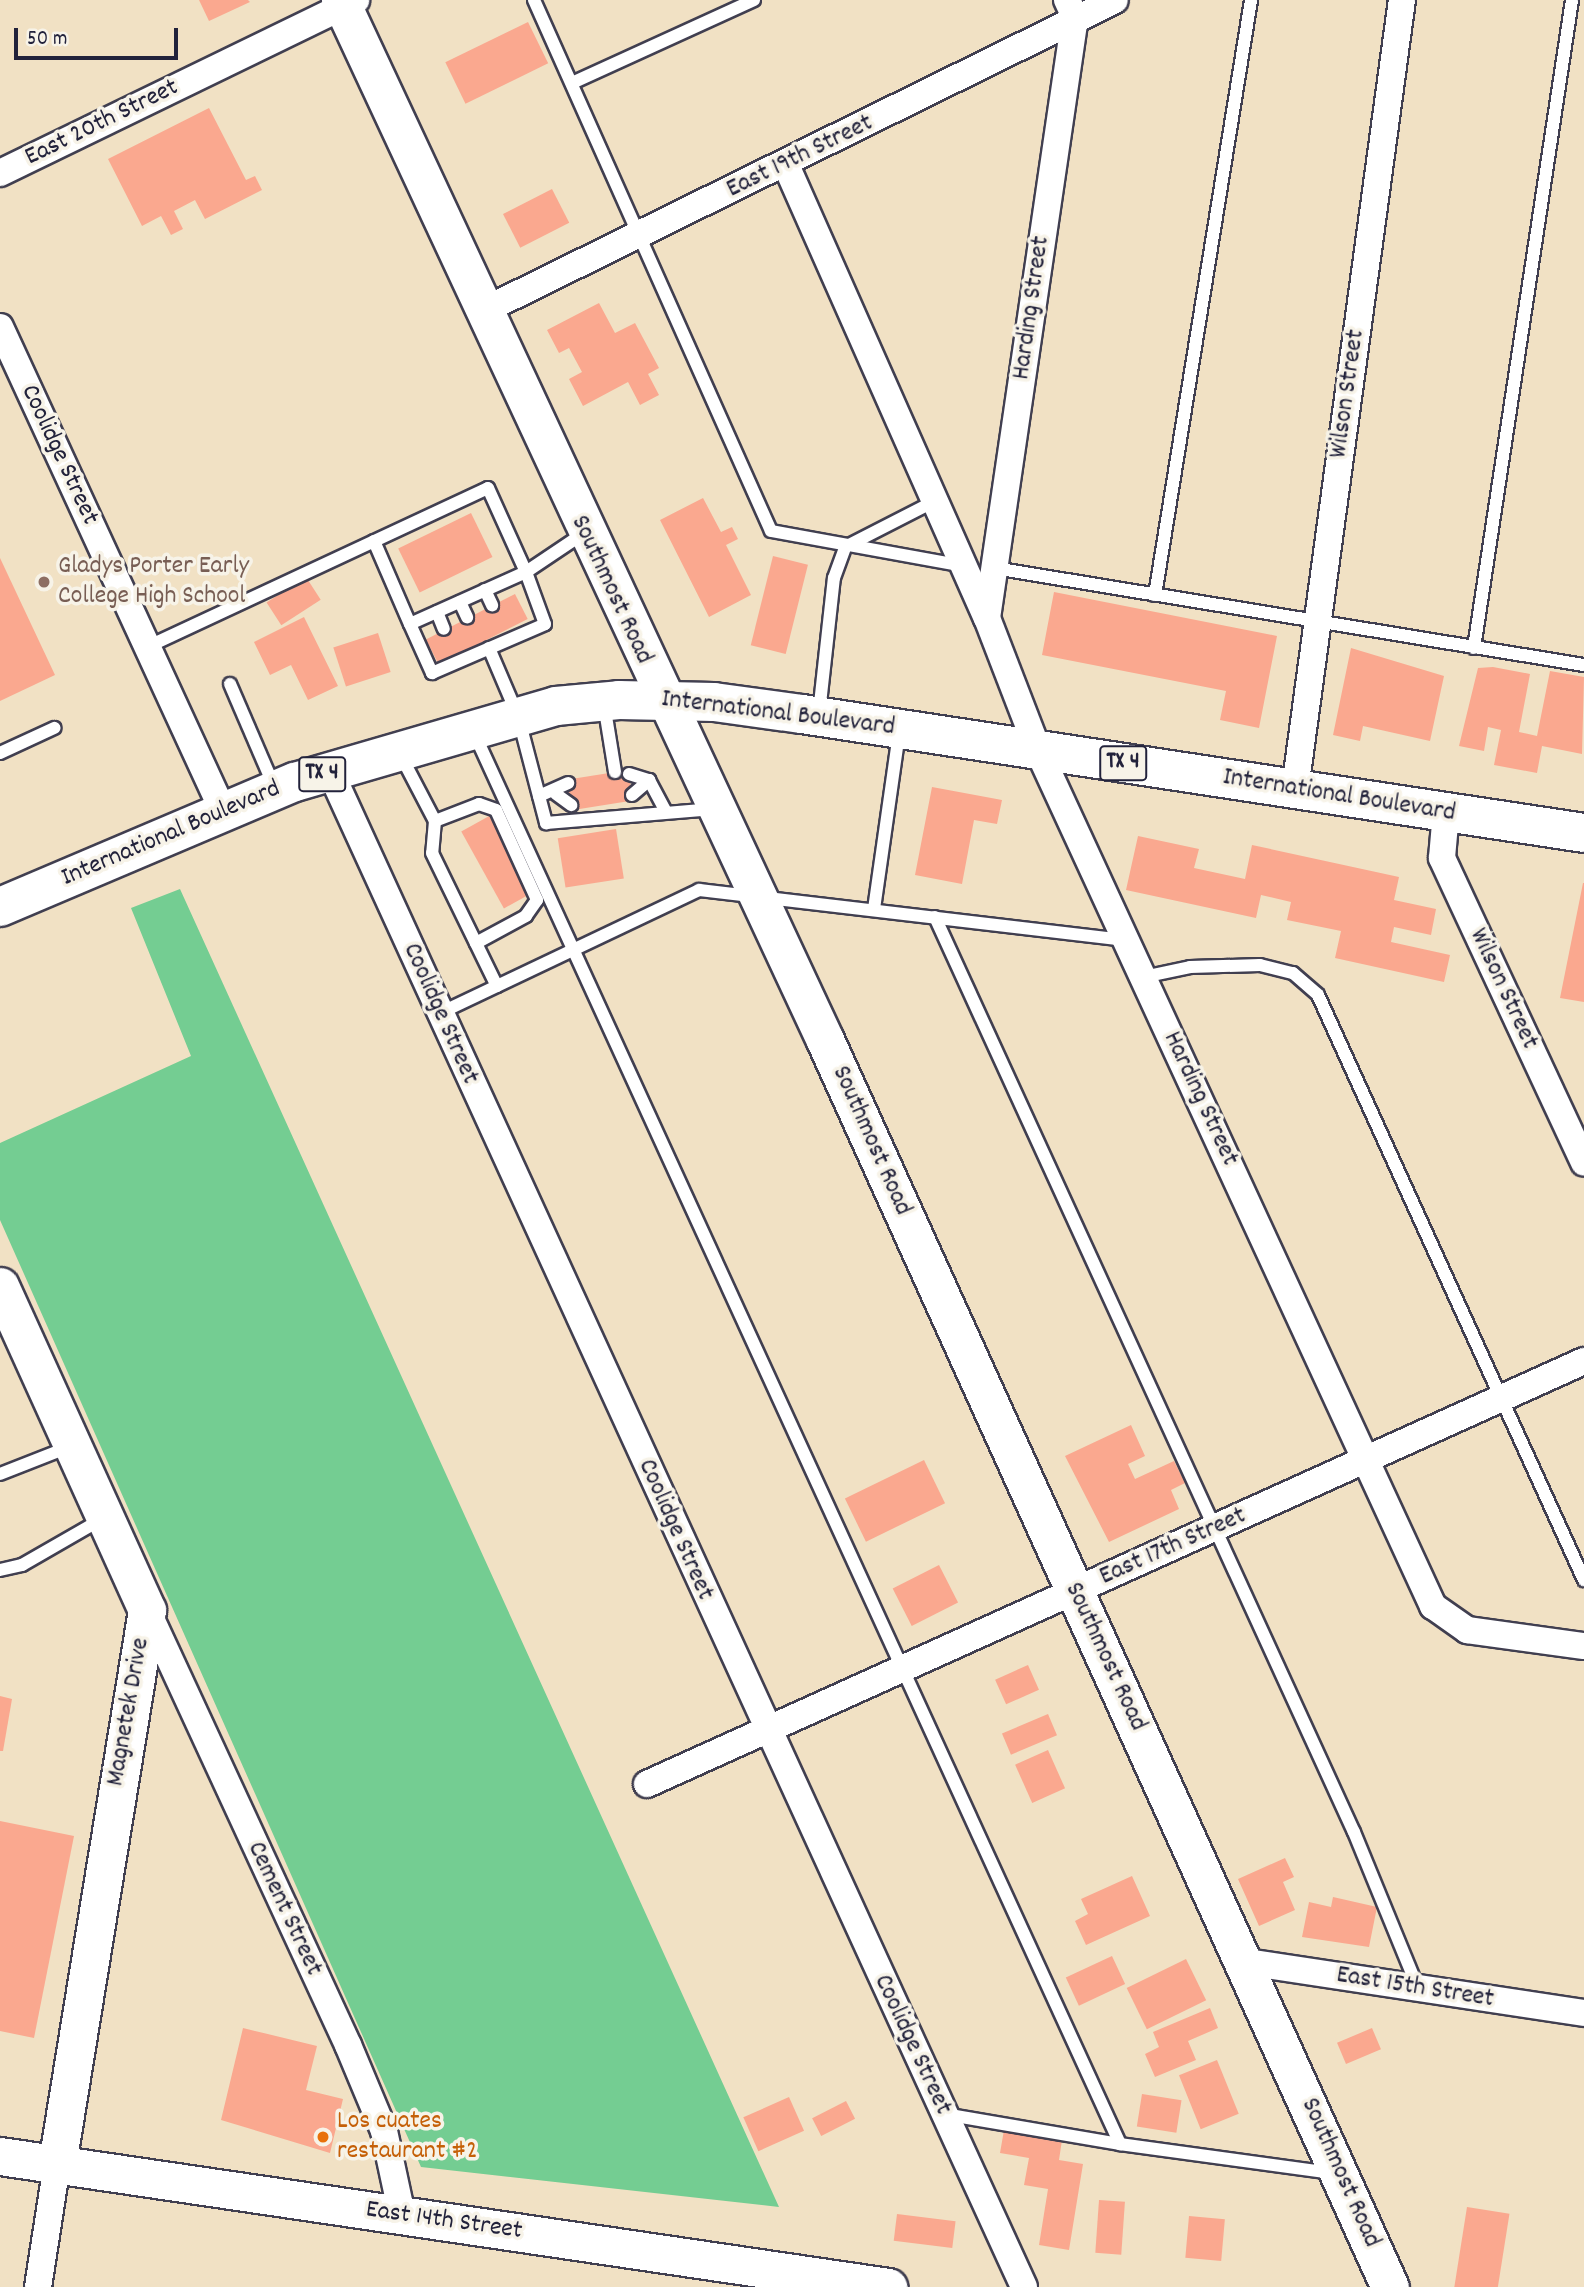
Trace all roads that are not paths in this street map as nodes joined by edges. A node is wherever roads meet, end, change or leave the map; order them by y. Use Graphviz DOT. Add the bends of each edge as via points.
graph roads {
  1 [pos="534,0"];
  2 [pos="754,0"];
  3 [pos="1115,0"];
  4 [pos="1251,0"];
  5 [pos="1402,0"];
  6 [pos="1572,0"];
  7 [pos="346,2"];
  8 [pos="1071,9"];
  9 [pos="572,83"];
  10 [pos="786,165"];
  11 [pos="0,173"];
  12 [pos="642,233"];
  13 [pos="483,310"];
  14 [pos="0,327"];
  15 [pos="935,501"];
  16 [pos="584,533"];
  17 [pos="374,541"];
  18 [pos="845,547"];
  19 [pos="964,566"];
  20 [pos="994,568"];
  21 [pos="526,572"];
  22 [pos="485,590"];
  23 [pos="1154,595"];
  24 [pos="460,602"];
  25 [pos="492,605"];
  26 [pos="437,612"];
  27 [pos="467,617"];
  28 [pos="987,618"];
  29 [pos="410,624"];
  30 [pos="1317,624"];
  31 [pos="444,629"];
  32 [pos="147,647"];
  33 [pos="484,647"];
  34 [pos="1474,648"];
  35 [pos="1584,665"];
  36 [pos="230,684"];
  37 [pos="661,699"];
  38 [pos="603,701"];
  39 [pos="518,716"];
  40 [pos="818,716"];
  41 [pos="54,729"];
  42 [pos="472,729"];
  43 [pos="900,729"];
  44 [pos="398,750"];
  45 [pos="1038,750"];
  46 [pos="0,753"];
  47 [pos="330,771"];
  48 [pos="649,780"];
  49 [pos="568,783"];
  50 [pos="1295,789"];
  51 [pos="276,790"];
  52 [pos="556,794"];
  53 [pos="632,795"];
  54 [pos="539,796"];
  55 [pos="571,805"];
  56 [pos="502,808"];
  57 [pos="714,809"];
  58 [pos="223,811"];
  59 [pos="666,812"];
  60 [pos="1446,812"];
  61 [pos="435,821"];
  62 [pos="1584,833"];
  63 [pos="755,894"];
  64 [pos="0,907"];
  65 [pos="874,909"];
  66 [pos="935,917"];
  67 [pos="1126,940"];
  68 [pos="476,943"];
  69 [pos="574,949"];
  70 [pos="1143,977"];
  71 [pos="497,986"];
  72 [pos="440,1013"];
  73 [pos="1584,1162"];
  74 [pos="1,1290"];
  75 [pos="1584,1361"];
  76 [pos="1501,1398"];
  77 [pos="72,1446"];
  78 [pos="1366,1460"];
  79 [pos="0,1474"];
  80 [pos="105,1517"];
  81 [pos="1212,1530"];
  82 [pos="0,1570"];
  83 [pos="1584,1580"];
  84 [pos="1075,1592"];
  85 [pos="147,1610"];
  86 [pos="1584,1646"];
  87 [pos="903,1667"];
  88 [pos="765,1728"];
  89 [pos="647,1784"];
  90 [pos="1247,1962"];
  91 [pos="1418,1988"];
  92 [pos="1584,2013"];
  93 [pos="944,2114"];
  94 [pos="1120,2144"];
  95 [pos="0,2156"];
  96 [pos="57,2164"];
  97 [pos="1342,2175"];
  98 [pos="402,2215"];
  99 [pos="38,2287"];
  100 [pos="888,2287"];
  101 [pos="1024,2287"];
  102 [pos="1391,2287"];
  1 -- 9 [label="lane"];
  2 -- 9 [label="lane"];
  3 -- 8 [label="street, East 19th Street"];
  4 -- 23 [label="lane"];
  5 -- 30 [label="street, Wilson Street"];
  6 -- 34 [label="lane"];
  7 -- 11 [label="street, East 20th Street"];
  7 -- 13 [label="street, Southmost Road"];
  8 -- 10 [label="street, East 19th Street"];
  8 -- 20 [label="street, Harding Street"];
  9 -- 12 [label="lane"];
  10 -- 12 [label="street, East 19th Street"];
  10 -- 15 [label="street, Harding Street"];
  12 -- 13 [label="street, East 19th Street"];
  12 -- 18 [label="lane" via="771,531"];
  13 -- 16 [label="street, Southmost Road"];
  14 -- 32 [label="street, Coolidge Street"];
  15 -- 18 [label="lane"];
  15 -- 19 [label="street, Harding Street"];
  16 -- 21 [label="lane"];
  16 -- 37 [label="street, Southmost Road"];
  17 -- 21 [label="lane" via="488,488"];
  17 -- 29 [label="lane"];
  17 -- 32 [label="lane"];
  18 -- 19 [label="lane"];
  18 -- 40 [label="lane" via="834,578"];
  19 -- 28 [label="street, Harding Street"];
  20 -- 23 [label="lane"];
  20 -- 28 [label="street, Harding Street"];
  21 -- 22 [label="lane"];
  21 -- 33 [label="lane" via="545,624"];
  22 -- 24 [label="lane"];
  22 -- 25 [label="lane"];
  23 -- 30 [label="lane"];
  24 -- 26 [label="lane"];
  24 -- 27 [label="lane"];
  26 -- 29 [label="lane"];
  26 -- 31 [label="lane"];
  28 -- 45 [label="street, Harding Street"];
  29 -- 33 [label="lane" via="432,673"];
  30 -- 34 [label="lane"];
  30 -- 50 [label="street, Wilson Street"];
  32 -- 58 [label="street, Coolidge Street"];
  33 -- 39 [label="lane"];
  34 -- 35 [label="lane"];
  36 -- 51 [label="lane"];
  37 -- 38 [label="main road, International Boulevard / TX 4"];
  37 -- 40 [label="main road, International Boulevard / TX 4"];
  37 -- 57 [label="street, Southmost Road"];
  38 -- 39 [label="main road, International Boulevard / TX 4"];
  38 -- 48 [label="lane" via="622,773"];
  39 -- 42 [label="main road, International Boulevard / TX 4"];
  39 -- 54 [label="lane"];
  40 -- 43 [label="main road, International Boulevard / TX 4"];
  41 -- 46 [label="lane"];
  42 -- 44 [label="main road, International Boulevard / TX 4"];
  42 -- 56 [label="lane"];
  43 -- 45 [label="main road, International Boulevard / TX 4"];
  43 -- 65 [label="lane"];
  44 -- 47 [label="main road, International Boulevard / TX 4"];
  44 -- 61 [label="lane"];
  45 -- 50 [label="main road, International Boulevard / TX 4"];
  45 -- 67 [label="street, Harding Street"];
  47 -- 51 [label="main road, International Boulevard / TX 4"];
  47 -- 72 [label="street, Coolidge Street"];
  48 -- 53 [label="lane"];
  48 -- 59 [label="lane"];
  49 -- 52 [label="lane"];
  50 -- 60 [label="main road, International Boulevard / TX 4"];
  51 -- 58 [label="main road, International Boulevard / TX 4"];
  52 -- 54 [label="lane"];
  52 -- 55 [label="lane"];
  54 -- 59 [label="lane" via="546,823"];
  56 -- 61 [label="lane" via="479,804"];
  56 -- 68 [label="lane" via="537,900 526,916"];
  56 -- 69 [label="lane"];
  57 -- 59 [label="lane"];
  57 -- 63 [label="street, Southmost Road"];
  58 -- 64 [label="main road, International Boulevard / TX 4"];
  60 -- 62 [label="main road, International Boulevard / TX 4"];
  60 -- 73 [label="street, Wilson Street" via="1442,858"];
  61 -- 68 [label="lane" via="432,853"];
  63 -- 65 [label="lane"];
  63 -- 69 [label="lane" via="699,890"];
  63 -- 84 [label="street, Southmost Road"];
  65 -- 66 [label="lane"];
  66 -- 67 [label="lane"];
  66 -- 81 [label="lane"];
  67 -- 70 [label="street, Harding Street"];
  68 -- 71 [label="lane"];
  69 -- 71 [label="lane"];
  69 -- 87 [label="lane"];
  70 -- 76 [label="lane" via="1191,967 1260,965 1293,972 1318,995"];
  70 -- 78 [label="street, Harding Street"];
  71 -- 72 [label="lane"];
  72 -- 88 [label="street, Coolidge Street"];
  74 -- 77 [label="street, Magnetek Drive"];
  75 -- 76 [label="street, East 17th Street"];
  76 -- 78 [label="street, East 17th Street"];
  76 -- 83 [label="lane"];
  77 -- 79 [label="lane"];
  77 -- 80 [label="street, Magnetek Drive"];
  78 -- 81 [label="street, East 17th Street"];
  78 -- 86 [label="street, Harding Street" via="1433,1606 1467,1630"];
  80 -- 82 [label="lane" via="22,1565"];
  80 -- 85 [label="street, Magnetek Drive"];
  81 -- 84 [label="street, East 17th Street"];
  81 -- 91 [label="lane" via="1354,1832"];
  84 -- 87 [label="street, East 17th Street"];
  84 -- 90 [label="street, Southmost Road"];
  85 -- 96 [label="street, Magnetek Drive"];
  85 -- 98 [label="street, Cement Street" via="348,2045 383,2131"];
  87 -- 88 [label="street, East 17th Street"];
  87 -- 94 [label="lane"];
  88 -- 89 [label="street, East 17th Street"];
  88 -- 93 [label="street, Coolidge Street"];
  90 -- 91 [label="street, East 15th Street"];
  90 -- 97 [label="street, Southmost Road"];
  91 -- 92 [label="street, East 15th Street"];
  93 -- 94 [label="lane"];
  93 -- 101 [label="street, Coolidge Street"];
  94 -- 97 [label="lane"];
  95 -- 96 [label="street, East 14th Street"];
  96 -- 98 [label="street, East 14th Street"];
  96 -- 99 [label="street"];
  97 -- 102 [label="street, Southmost Road"];
  98 -- 100 [label="street, East 14th Street"];
}
